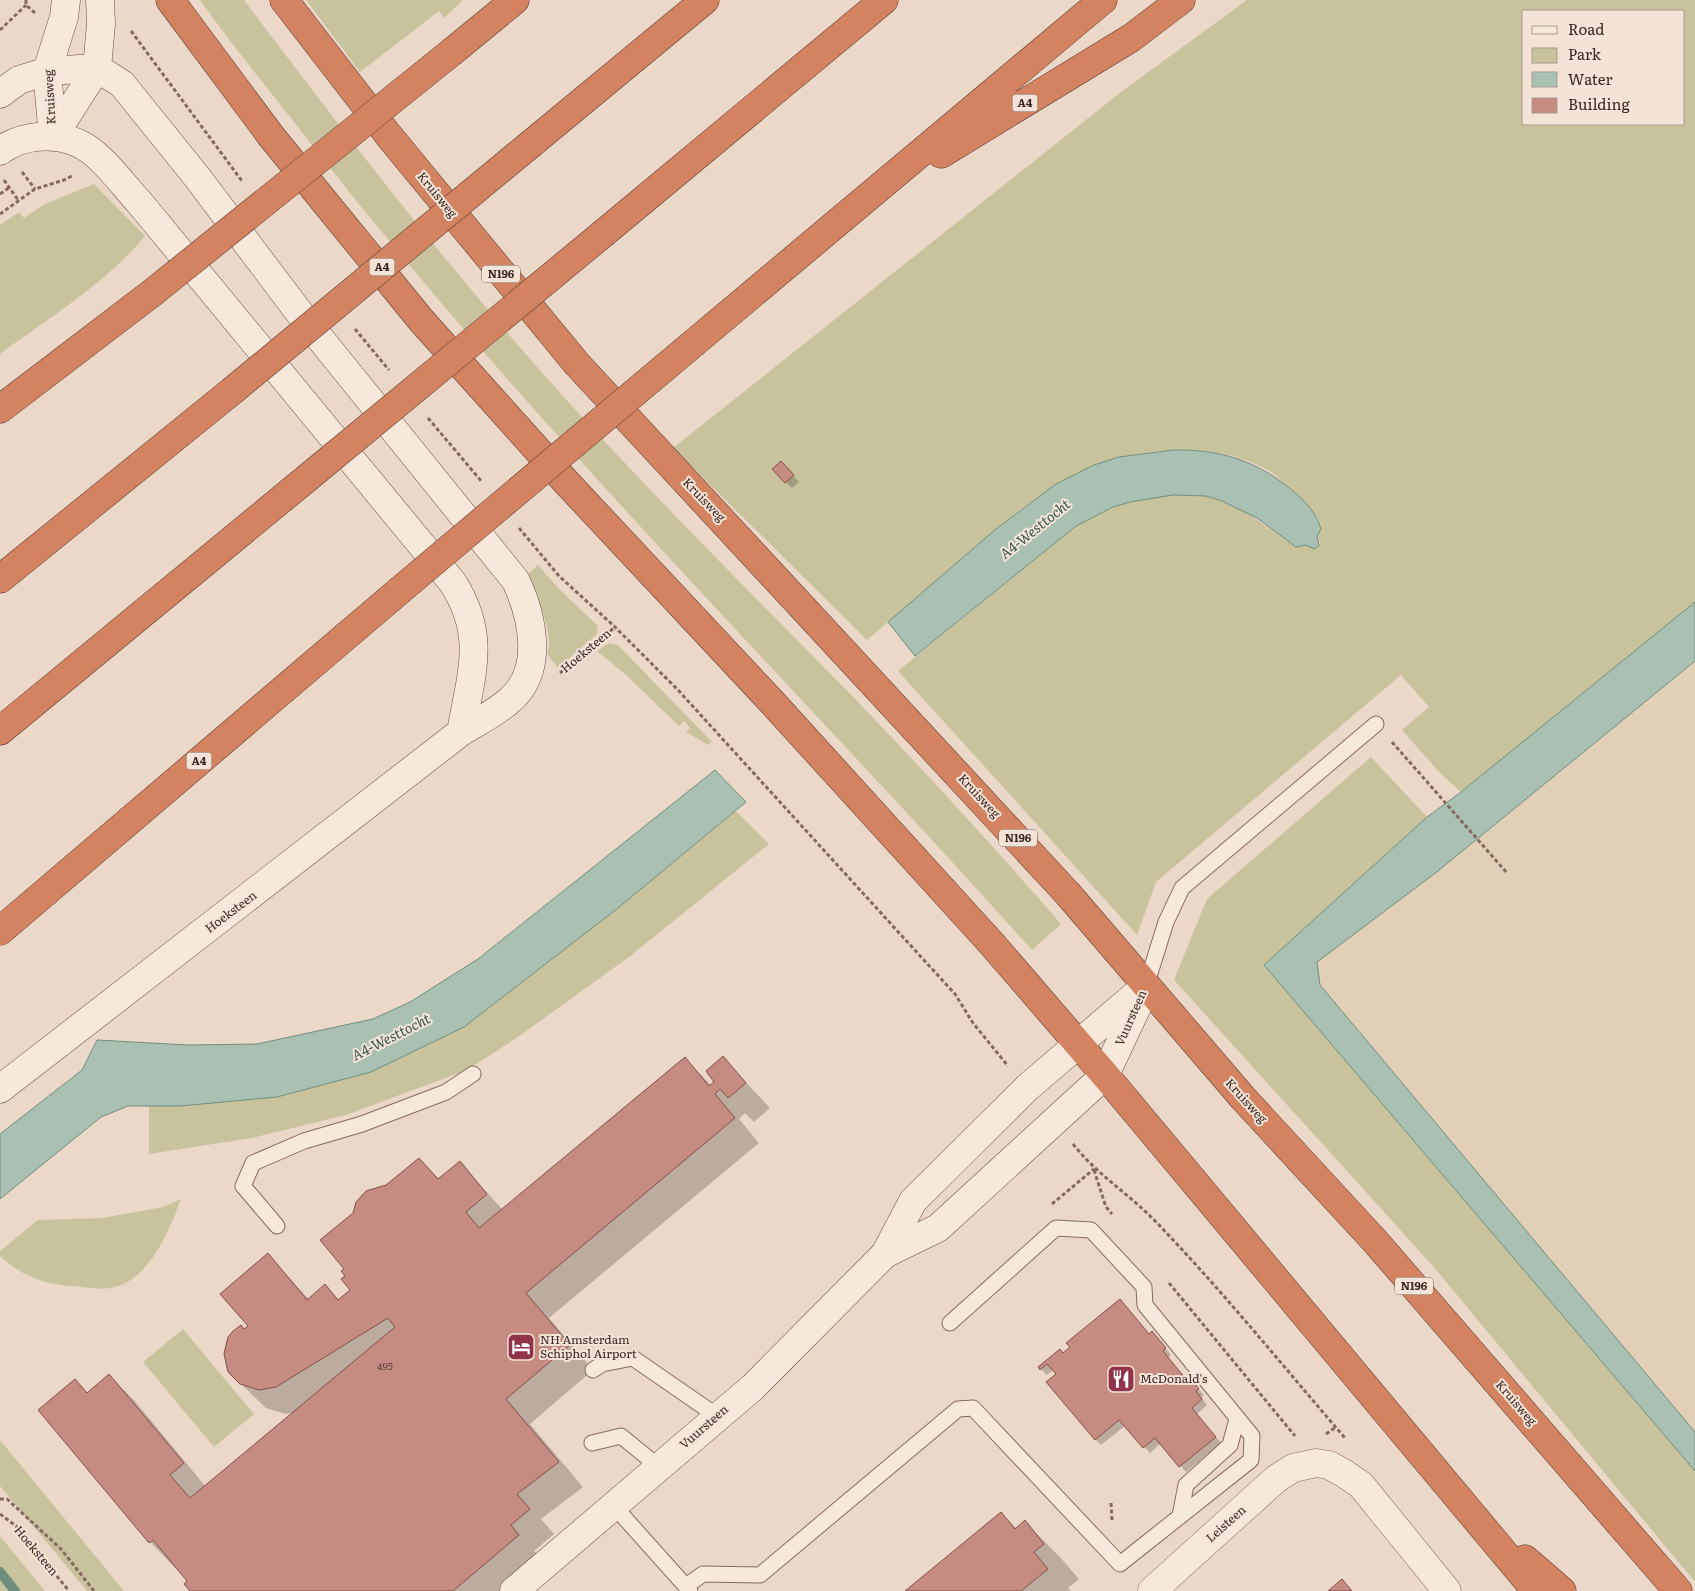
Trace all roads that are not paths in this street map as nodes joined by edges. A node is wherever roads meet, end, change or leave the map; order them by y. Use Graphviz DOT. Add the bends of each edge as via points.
graph roads {
  1 [pos="66,0"];
  2 [pos="100,0"];
  3 [pos="170,0"];
  4 [pos="284,0"];
  5 [pos="515,0"];
  6 [pos="705,0"];
  7 [pos="884,0"];
  8 [pos="1103,0"];
  9 [pos="1181,0"];
  10 [pos="97,68"];
  11 [pos="47,71"];
  12 [pos="0,94"];
  13 [pos="53,137"];
  14 [pos="0,151"];
  15 [pos="865,200"];
  16 [pos="3,409"];
  17 [pos="38,548"];
  18 [pos="0,566"];
  19 [pos="0,579"];
  20 [pos="27,709"];
  21 [pos="1376,724"];
  22 [pos="0,731"];
  23 [pos="461,732"];
  24 [pos="0,737"];
  25 [pos="0,931"];
  26 [pos="1146,986"];
  27 [pos="1077,1043"];
  28 [pos="473,1074"];
  29 [pos="1105,1075"];
  30 [pos="0,1089"];
  31 [pos="277,1226"];
  32 [pos="884,1254"];
  33 [pos="950,1323"];
  34 [pos="593,1370"];
  35 [pos="717,1416"];
  36 [pos="1237,1419"];
  37 [pos="592,1443"];
  38 [pos="659,1467"];
  39 [pos="614,1506"];
  40 [pos="1472,1512"];
  41 [pos="1180,1516"];
  42 [pos="688,1589"];
  43 [pos="514,1591"];
  44 [pos="1152,1591"];
  45 [pos="1447,1591"];
  46 [pos="1536,1591"];
  47 [pos="1562,1591"];
  48 [pos="1678,1591"];
  1 -- 11 [label="street, Kruisweg"];
  2 -- 10 [label="street, Kruisweg"];
  3 -- 27 [label="highway" via="271,136 427,327 567,483 772,701"];
  4 -- 26 [label="highway, Kruisweg / N196" via="389,136 578,364 1008,828"];
  5 -- 16 [label="highway, bridge"];
  6 -- 17 [label="highway, A4, bridge"];
  7 -- 20 [label="highway, bridge"];
  8 -- 15 [label="highway, A4"];
  9 -- 15 [label="highway, A4" via="1131,38"];
  10 -- 11 [label="street"];
  10 -- 13 [label="street, Kruisweg"];
  10 -- 23 [label="street, Hoeksteen" via="122,84 147,114 298,311 516,581 532,631 532,658 522,685 511,700"];
  11 -- 12 [label="street" via="19,80"];
  11 -- 13 [label="street, Kruisweg"];
  13 -- 14 [label="street" via="30,137"];
  13 -- 23 [label="street, Kruisweg" via="78,143 97,157 139,202 453,583 466,603 475,648"];
  15 -- 25 [label="highway, A4, bridge"];
  17 -- 18 [label="highway"];
  17 -- 19 [label="highway, A4"];
  20 -- 22 [label="highway"];
  20 -- 24 [label="highway"];
  21 -- 26 [label="lane" via="1182,888 1166,922"];
  23 -- 30 [label="street, Hoeksteen"];
  26 -- 27 [label="street, Vuursteen"];
  26 -- 29 [label="street, Vuursteen"];
  26 -- 48 [label="highway, Kruisweg / N196" via="1243,1098 1374,1240"];
  27 -- 29 [label="highway"];
  27 -- 32 [label="street, Vuursteen" via="913,1200"];
  28 -- 31 [label="lane" via="446,1092 362,1124 304,1141 253,1163 243,1186"];
  29 -- 32 [label="street, Vuursteen" via="938,1228"];
  29 -- 40 [label="highway"];
  32 -- 35 [label="street, Vuursteen" via="753,1387"];
  33 -- 36 [label="lane" via="1056,1228 1091,1230 1144,1287 1145,1305"];
  34 -- 35 [label="lane" via="602,1364 633,1358"];
  35 -- 38 [label="street, Vuursteen"];
  36 -- 41 [label="lane" via="1230,1445 1186,1485"];
  36 -- 41 [label="lane" via="1252,1436 1251,1460"];
  37 -- 38 [label="lane" via="621,1436"];
  38 -- 39 [label="street, Vuursteen"];
  39 -- 42 [label="lane"];
  39 -- 43 [label="street, Vuursteen"];
  40 -- 46 [label="highway"];
  40 -- 47 [label="highway"];
  41 -- 42 [label="lane" via="1120,1564 973,1408 958,1409 760,1575 704,1574"];
  44 -- 45 [label="street, Leisteen" via="1302,1453 1361,1485"];
}
